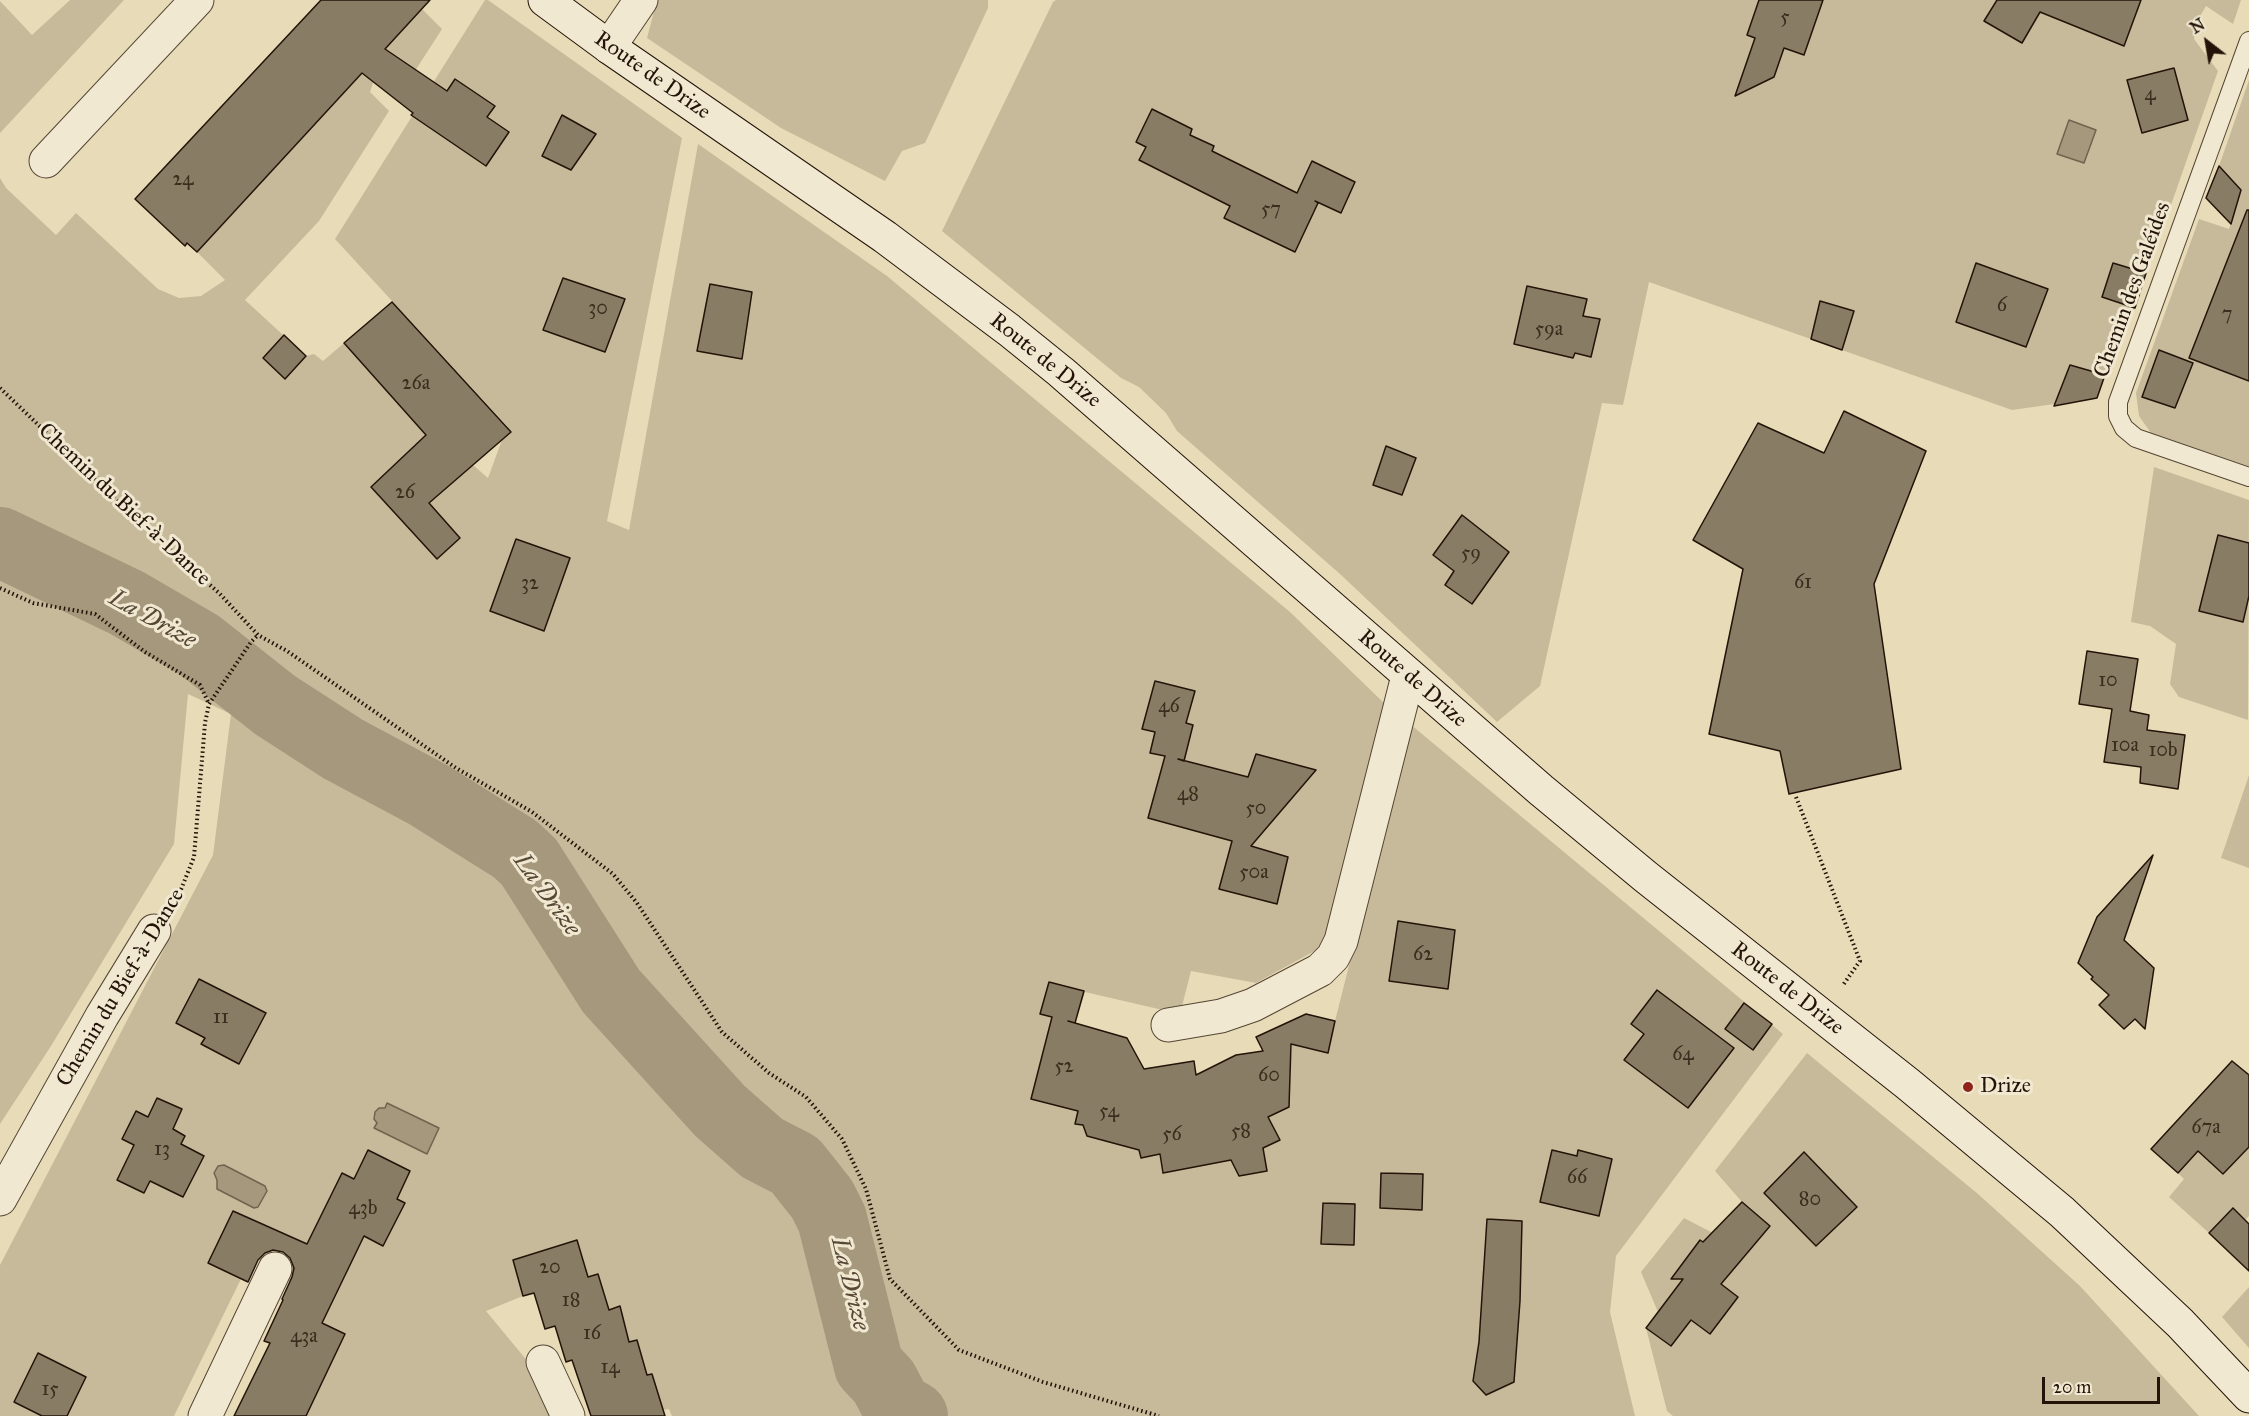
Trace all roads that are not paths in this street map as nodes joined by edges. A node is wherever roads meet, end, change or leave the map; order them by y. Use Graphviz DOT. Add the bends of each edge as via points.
graph roads {
  1 [pos="197,0"];
  2 [pos="545,0"];
  3 [pos="641,0"];
  4 [pos="2249,41"];
  5 [pos="609,46"];
  6 [pos="46,161"];
  7 [pos="2249,477"];
  8 [pos="1408,676"];
  9 [pos="154,931"];
  10 [pos="1168,1025"];
  11 [pos="0,1199"];
  12 [pos="275,1269"];
  13 [pos="543,1362"];
  14 [pos="2249,1396"];
  15 [pos="205,1416"];
  16 [pos="568,1416"];
  1 -- 6 [label="main road"];
  2 -- 5 [label="main road, Route de Drize"];
  3 -- 5 [label="main road"];
  4 -- 7 [label="lane, Chemin des Galéides" via="2118,402 2118,416 2136,438"];
  5 -- 8 [label="main road, Route de Drize" via="885,237 1010,330"];
  8 -- 10 [label="main road" via="1341,941 1333,957 1320,970 1253,1005 1221,1016"];
  8 -- 14 [label="main road, Route de Drize" via="1646,877 1908,1084 2062,1212 2180,1323"];
  9 -- 11 [label="main road, Chemin du Bief-à-Dance"];
  12 -- 15 [label="main road"];
  13 -- 16 [label="main road"];
}
